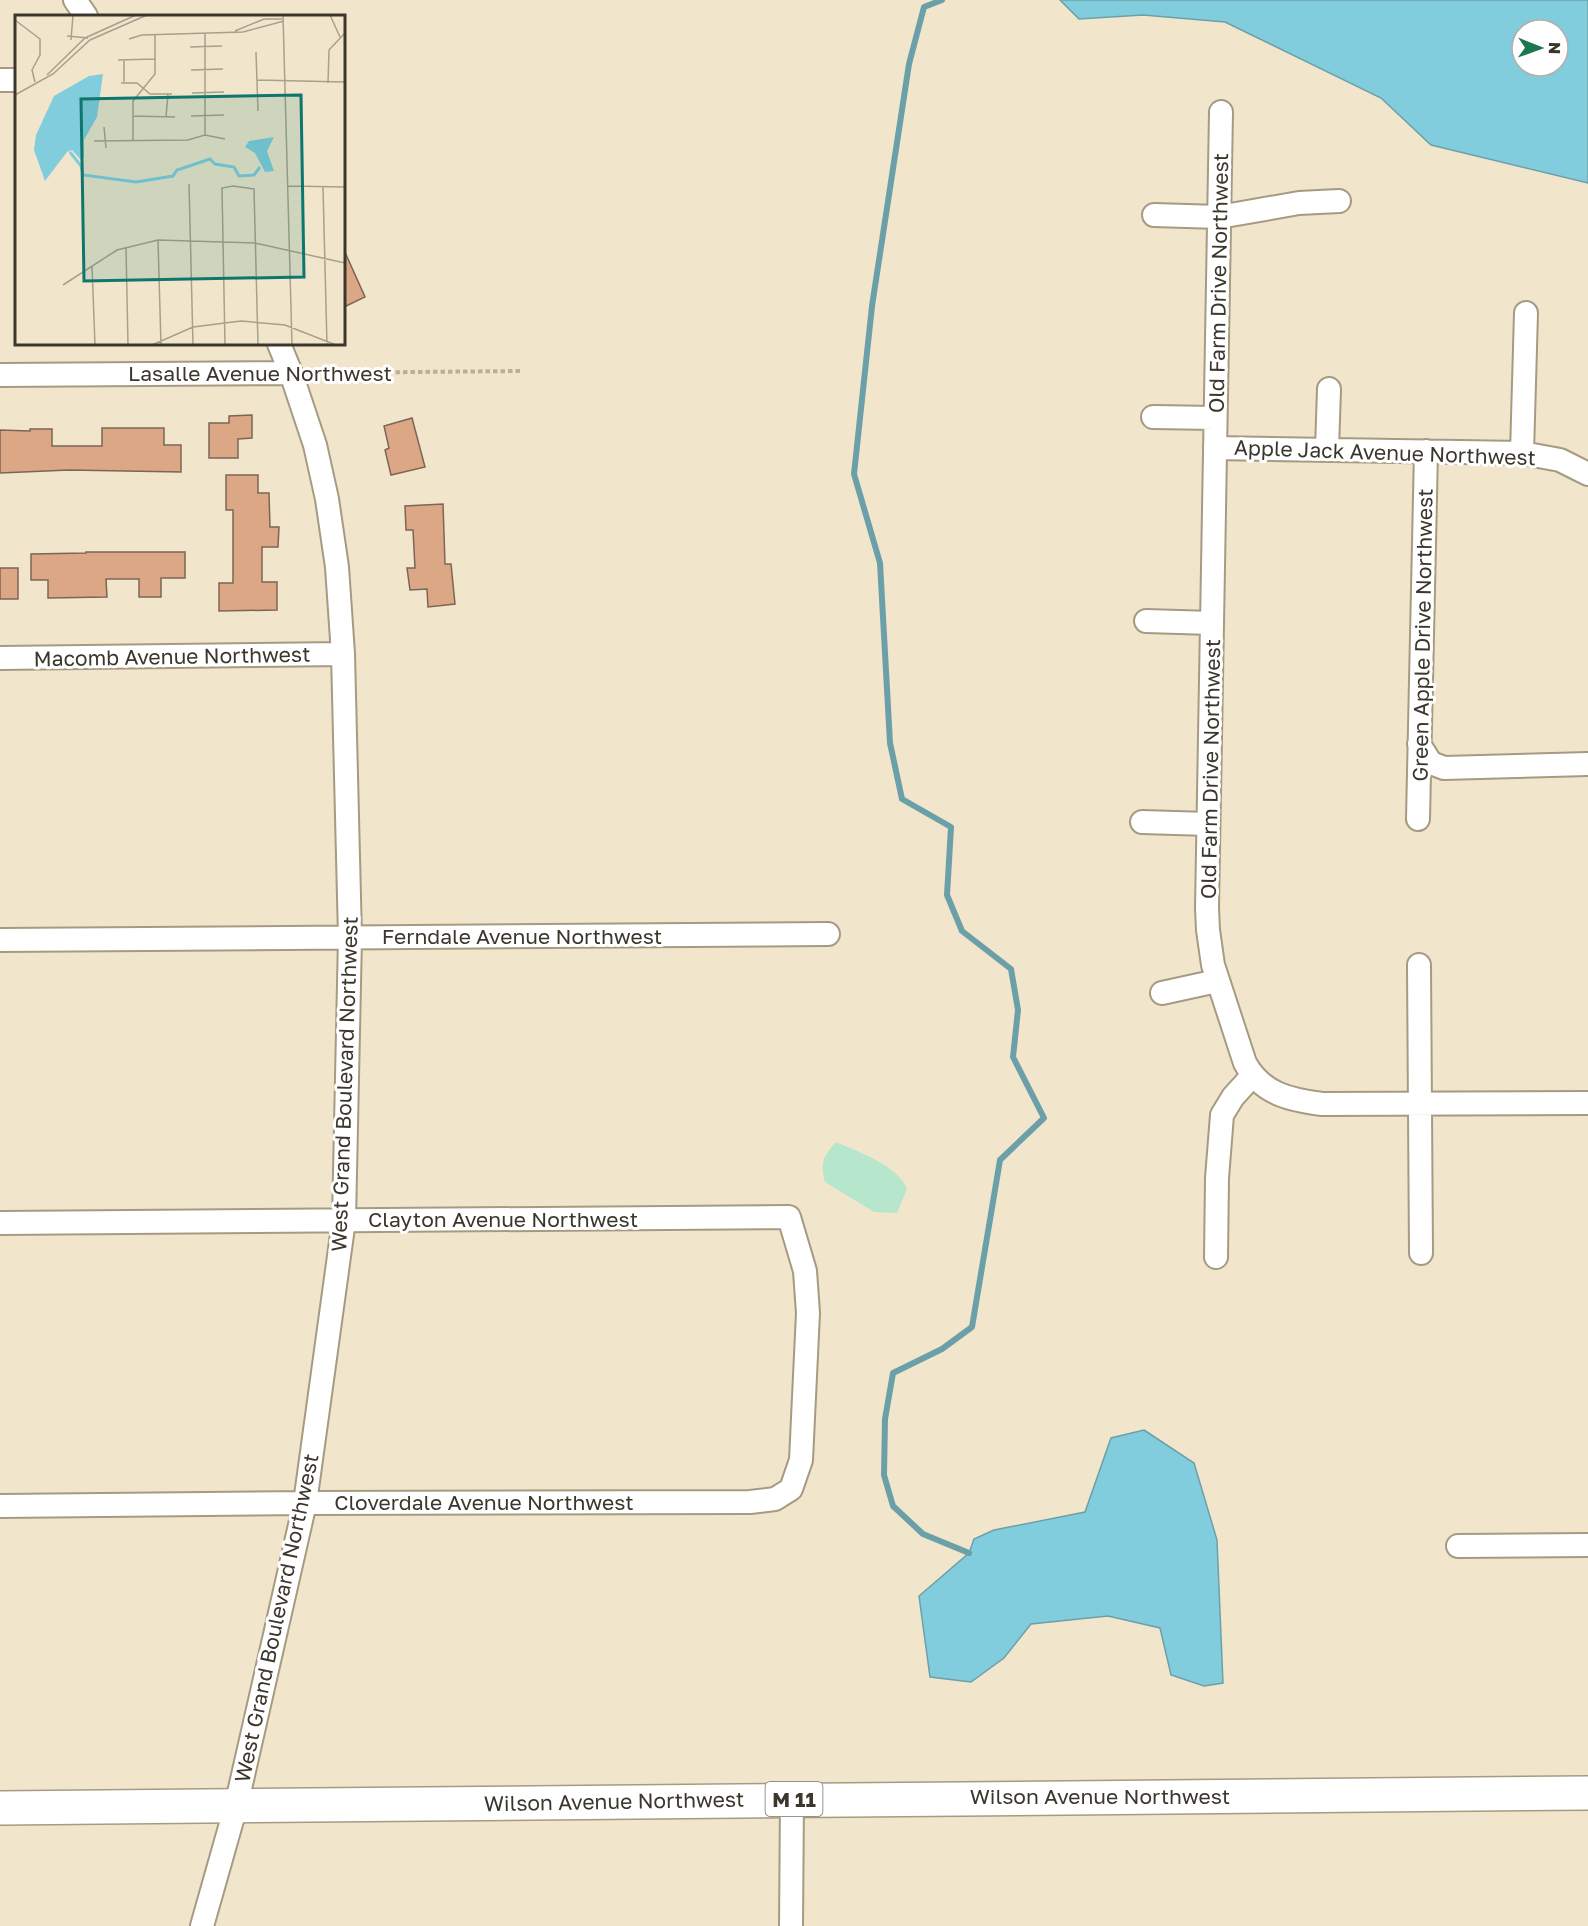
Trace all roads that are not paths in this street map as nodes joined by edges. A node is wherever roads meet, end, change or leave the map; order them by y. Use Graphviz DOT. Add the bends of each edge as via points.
graph roads {
  1 [pos="75,0"];
  2 [pos="85,15"];
  3 [pos="1221,112"];
  4 [pos="1339,201"];
  5 [pos="1154,215"];
  6 [pos="1219,217"];
  7 [pos="1526,313"];
  8 [pos="279,345"];
  9 [pos="291,373"];
  10 [pos="0,375"];
  11 [pos="1329,389"];
  12 [pos="1153,417"];
  13 [pos="1215,418"];
  14 [pos="1215,448"];
  15 [pos="1327,449"];
  16 [pos="1426,451"];
  17 [pos="1522,453"];
  18 [pos="1588,474"];
  19 [pos="1146,621"];
  20 [pos="1212,622"];
  21 [pos="343,654"];
  22 [pos="0,658"];
  23 [pos="1419,744"];
  24 [pos="1588,764"];
  25 [pos="1418,819"];
  26 [pos="1142,822"];
  27 [pos="1208,824"];
  28 [pos="828,934"];
  29 [pos="350,937"];
  30 [pos="0,940"];
  31 [pos="1419,965"];
  32 [pos="1217,981"];
  33 [pos="1162,993"];
  34 [pos="1252,1077"];
  35 [pos="1588,1103"];
  36 [pos="1420,1104"];
  37 [pos="789,1217"];
  38 [pos="344,1220"];
  39 [pos="0,1223"];
  40 [pos="1421,1253"];
  41 [pos="1216,1257"];
  42 [pos="305,1503"];
  43 [pos="0,1506"];
  44 [pos="1588,1545"];
  45 [pos="1458,1546"];
  46 [pos="1588,1792"];
  47 [pos="792,1799"];
  48 [pos="236,1806"];
  49 [pos="0,1808"];
  50 [pos="202,1926"];
  51 [pos="791,1926"];
  1 -- 2 [label="street"];
  3 -- 6 [label="street, Old Farm Drive Northwest"];
  4 -- 6 [label="street" via="1299,203"];
  5 -- 6 [label="street"];
  6 -- 13 [label="street, Old Farm Drive Northwest"];
  7 -- 17 [label="street"];
  8 -- 9 [label="street, West Grand Boulevard Northwest"];
  9 -- 10 [label="street, Lasalle Avenue Northwest"];
  9 -- 21 [label="street, West Grand Boulevard Northwest" via="315,445 327,499"];
  11 -- 15 [label="street"];
  12 -- 13 [label="street"];
  13 -- 14 [label="street, Old Farm Drive Northwest"];
  14 -- 15 [label="street, Apple Jack Avenue Northwest"];
  14 -- 20 [label="street, Old Farm Drive Northwest"];
  15 -- 16 [label="street, Apple Jack Avenue Northwest"];
  16 -- 17 [label="street, Apple Jack Avenue Northwest"];
  16 -- 23 [label="street, Green Apple Drive Northwest"];
  17 -- 18 [label="street, Apple Jack Avenue Northwest" via="1560,460"];
  19 -- 20 [label="street"];
  20 -- 27 [label="street, Old Farm Drive Northwest"];
  21 -- 22 [label="street, Macomb Avenue Northwest"];
  21 -- 29 [label="street, West Grand Boulevard Northwest"];
  23 -- 24 [label="street" via="1431,763 1444,768"];
  23 -- 25 [label="street, Green Apple Drive Northwest"];
  26 -- 27 [label="street"];
  27 -- 32 [label="street, Old Farm Drive Northwest" via="1208,930"];
  28 -- 29 [label="street, Ferndale Avenue Northwest"];
  29 -- 30 [label="street, Ferndale Avenue Northwest"];
  29 -- 38 [label="street, West Grand Boulevard Northwest"];
  31 -- 36 [label="street"];
  32 -- 33 [label="street"];
  32 -- 34 [label="street, Old Farm Drive Northwest"];
  34 -- 36 [label="street" via="1280,1095 1306,1102"];
  34 -- 41 [label="street" via="1222,1115"];
  35 -- 36 [label="street"];
  36 -- 40 [label="street"];
  37 -- 38 [label="street, Clayton Avenue Northwest"];
  37 -- 42 [label="street, Cloverdale Avenue Northwest" via="805,1271 808,1314 801,1460 791,1489 775,1499"];
  38 -- 39 [label="street, Clayton Avenue Northwest"];
  38 -- 42 [label="street, West Grand Boulevard Northwest"];
  42 -- 43 [label="street, Cloverdale Avenue Northwest"];
  42 -- 48 [label="street, West Grand Boulevard Northwest"];
  44 -- 45 [label="street"];
  46 -- 47 [label="main road, Wilson Avenue Northwest / M 11"];
  47 -- 48 [label="main road, Wilson Avenue Northwest / M 11"];
  47 -- 51 [label="street"];
  48 -- 49 [label="main road, Wilson Avenue Northwest / M 11"];
  48 -- 50 [label="street, West Grand Boulevard Northwest"];
}
